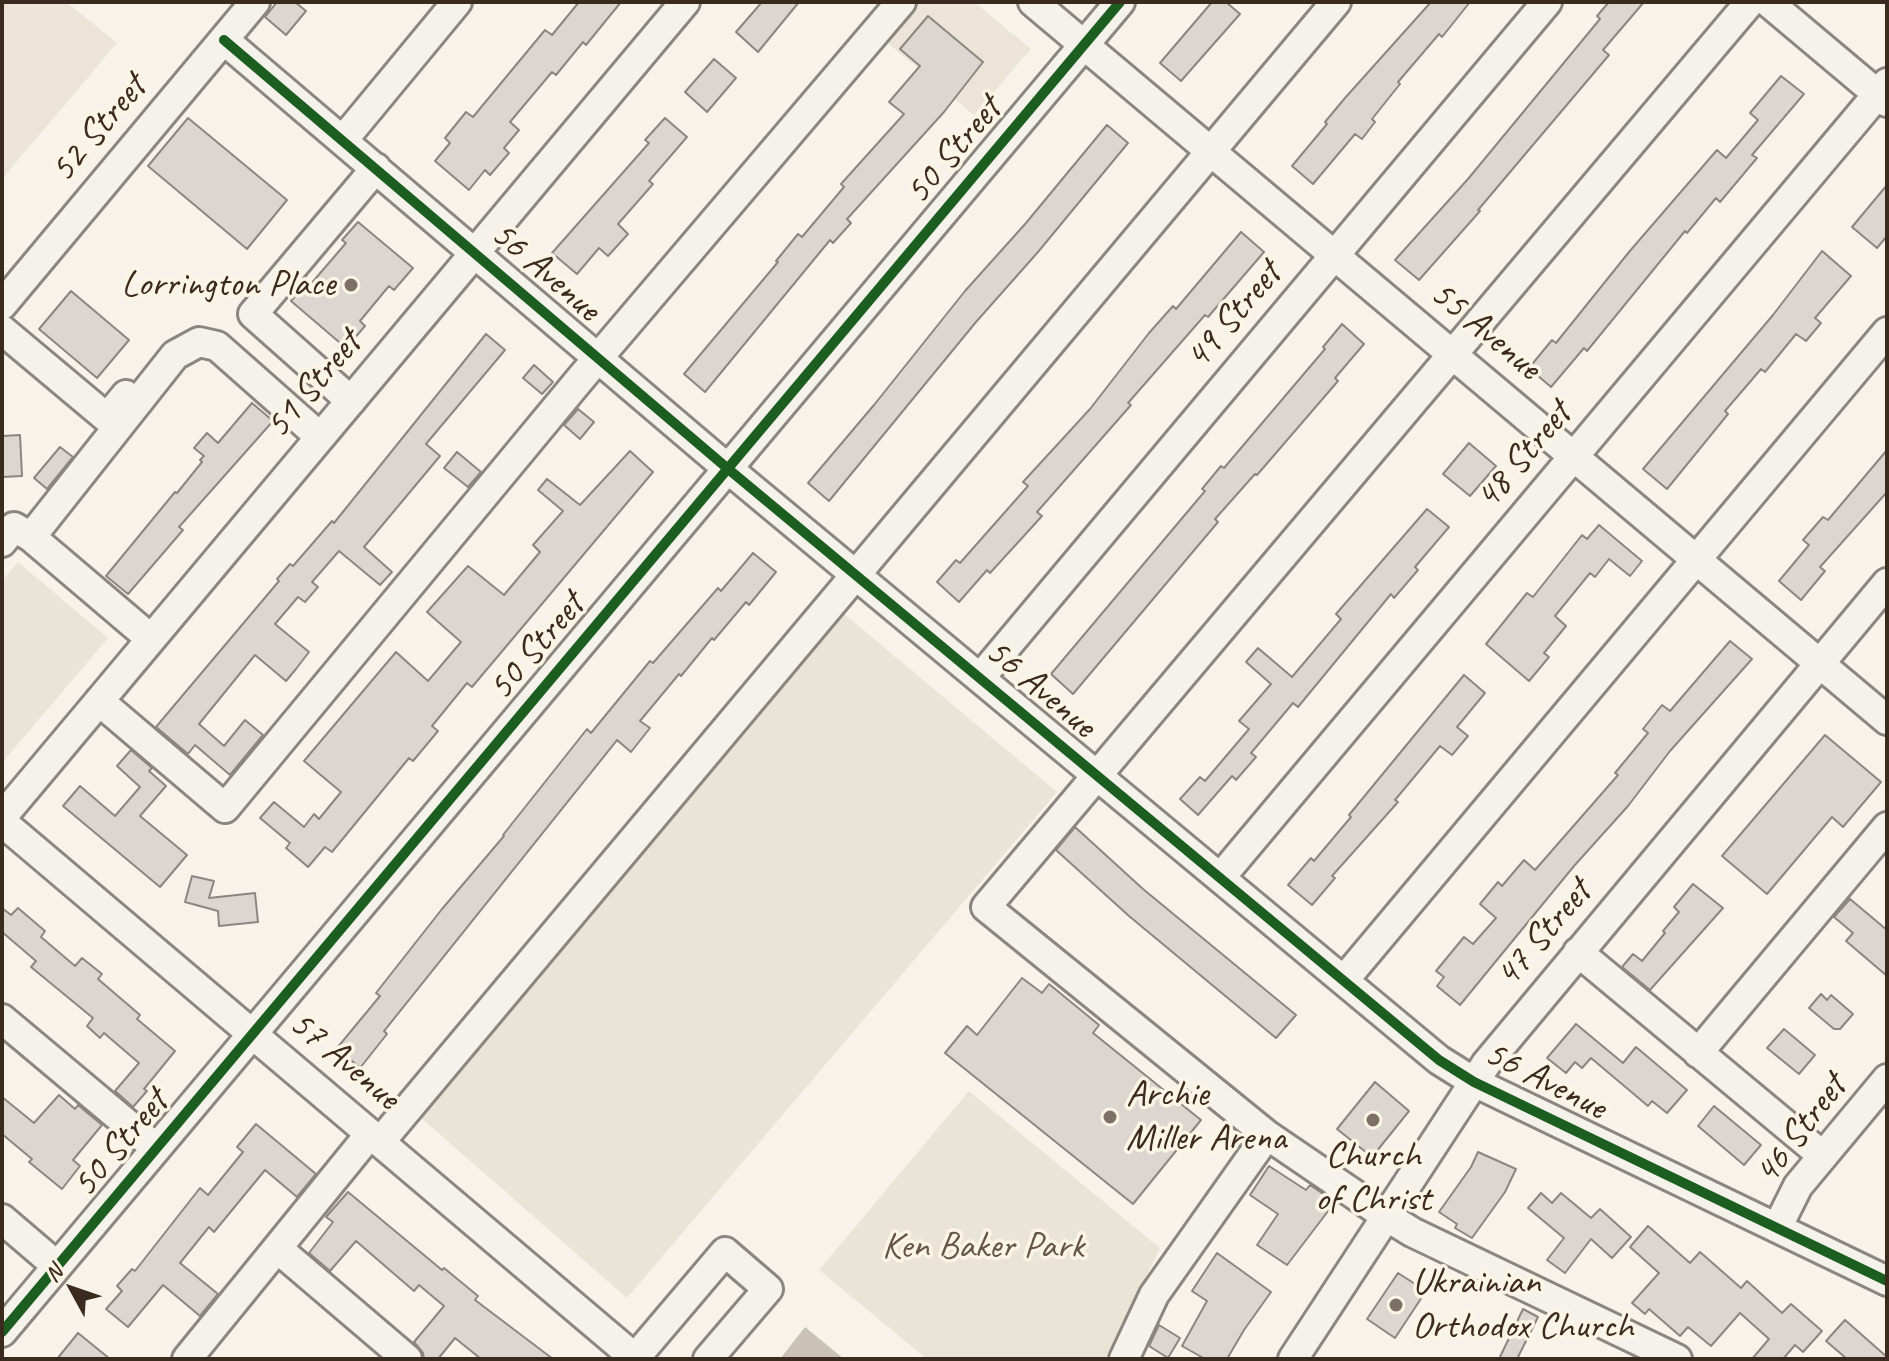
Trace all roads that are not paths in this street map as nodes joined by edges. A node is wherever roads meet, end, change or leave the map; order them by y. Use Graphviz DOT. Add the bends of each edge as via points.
graph roads {
  1 [pos="255,2"];
  2 [pos="457,2"];
  3 [pos="685,2"];
  4 [pos="901,2"];
  5 [pos="1033,2"];
  6 [pos="1120,2"];
  7 [pos="1336,2"];
  8 [pos="1547,2"];
  9 [pos="1750,2"];
  10 [pos="1768,2"];
  11 [pos="224,40"];
  12 [pos="1084,45"];
  13 [pos="1884,93"];
  14 [pos="343,140"];
  15 [pos="1210,151"];
  16 [pos="376,168"];
  17 [pos="476,252"];
  18 [pos="1334,255"];
  19 [pos="2,305"];
  20 [pos="2,330"];
  21 [pos="179,331"];
  22 [pos="1887,332"];
  23 [pos="1454,355"];
  24 [pos="599,357"];
  25 [pos="351,401"];
  26 [pos="320,437"];
  27 [pos="1574,456"];
  28 [pos="727,468"];
  29 [pos="31,537"];
  30 [pos="2,542"];
  31 [pos="1696,559"];
  32 [pos="856,575"];
  33 [pos="1887,583"];
  34 [pos="151,639"];
  35 [pos="1819,664"];
  36 [pos="980,678"];
  37 [pos="99,701"];
  38 [pos="1887,720"];
  39 [pos="1098,776"];
  40 [pos="2,820"];
  41 [pos="1887,827"];
  42 [pos="1220,878"];
  43 [pos="1578,952"];
  44 [pos="1344,980"];
  45 [pos="2,1019"];
  46 [pos="252,1034"];
  47 [pos="1698,1053"];
  48 [pos="1887,1079"];
  49 [pos="1474,1082"];
  50 [pos="1267,1135"];
  51 [pos="375,1138"];
  52 [pos="156,1148"];
  53 [pos="1823,1156"];
  54 [pos="1386,1216"];
  55 [pos="2,1219"];
  56 [pos="1777,1228"];
  57 [pos="278,1249"];
  58 [pos="57,1266"];
  59 [pos="1887,1281"];
  60 [pos="2,1332"];
  61 [pos="1303,1356"];
  62 [pos="187,1359"];
  63 [pos="407,1359"];
  64 [pos="636,1359"];
  65 [pos="708,1359"];
  66 [pos="1124,1359"];
  67 [pos="1677,1359"];
  1 -- 11 [label="street, 52 Street"];
  2 -- 14 [label="street"];
  3 -- 17 [label="street, 51 Street"];
  4 -- 24 [label="street"];
  5 -- 12 [label="street, 55 Avenue"];
  6 -- 12 [label="street, 50 Street"];
  7 -- 15 [label="street"];
  8 -- 18 [label="street, 49 Street"];
  9 -- 23 [label="street"];
  10 -- 13 [label="street"];
  11 -- 14 [label="street, 56 Avenue"];
  11 -- 19 [label="street, 52 Street"];
  12 -- 15 [label="street, 55 Avenue"];
  12 -- 28 [label="street, 50 Street"];
  13 -- 27 [label="street, 48 Street"];
  14 -- 16 [label="street, 56 Avenue"];
  15 -- 18 [label="street, 55 Avenue"];
  15 -- 32 [label="street"];
  16 -- 17 [label="street, 56 Avenue"];
  16 -- 25 [label="street" via="253,314"];
  17 -- 24 [label="street, 56 Avenue"];
  17 -- 25 [label="street, 51 Street"];
  18 -- 23 [label="street, 55 Avenue"];
  18 -- 36 [label="street, 49 Street"];
  20 -- 21 [label="street" via="107,418"];
  22 -- 31 [label="street"];
  23 -- 27 [label="street, 55 Avenue"];
  23 -- 39 [label="street"];
  24 -- 28 [label="street, 56 Avenue"];
  24 -- 37 [label="street" via="225,808"];
  25 -- 26 [label="street, 51 Street"];
  26 -- 29 [label="street" via="217,346 199,342 175,355"];
  26 -- 34 [label="street, 51 Street"];
  27 -- 31 [label="street, 55 Avenue"];
  27 -- 42 [label="street, 48 Street"];
  28 -- 32 [label="street, 56 Avenue"];
  28 -- 46 [label="street, 50 Street"];
  29 -- 30 [label="street" via="14,527"];
  29 -- 34 [label="street"];
  31 -- 35 [label="street, 55 Avenue"];
  31 -- 44 [label="street"];
  32 -- 36 [label="street, 56 Avenue"];
  32 -- 51 [label="street"];
  33 -- 35 [label="street, 47 Street"];
  34 -- 37 [label="street, 51 Street"];
  35 -- 38 [label="street, 55 Avenue"];
  35 -- 43 [label="street, 47 Street"];
  36 -- 39 [label="street, 56 Avenue"];
  37 -- 40 [label="street, 51 Street"];
  39 -- 42 [label="street, 56 Avenue"];
  39 -- 50 [label="street" via="986,907"];
  40 -- 46 [label="street, 57 Avenue"];
  41 -- 47 [label="street"];
  42 -- 44 [label="street, 56 Avenue"];
  43 -- 47 [label="street"];
  43 -- 49 [label="street, 47 Street"];
  44 -- 49 [label="street, 56 Avenue" via="1439,1060"];
  45 -- 52 [label="street"];
  46 -- 51 [label="street, 57 Avenue"];
  46 -- 52 [label="street, 50 Street"];
  47 -- 53 [label="street"];
  48 -- 53 [label="street, 46 Street"];
  49 -- 54 [label="street, 47 Street"];
  49 -- 56 [label="street, 56 Avenue"];
  50 -- 54 [label="street"];
  50 -- 66 [label="street" via="1154,1295"];
  51 -- 57 [label="street"];
  51 -- 64 [label="street, 57 Avenue"];
  52 -- 58 [label="street, 50 Street"];
  53 -- 56 [label="street, 46 Street" via="1798,1186"];
  54 -- 61 [label="street, 47 Street"];
  54 -- 67 [label="street"];
  55 -- 58 [label="street"];
  56 -- 59 [label="street, 56 Avenue"];
  57 -- 62 [label="street"];
  57 -- 63 [label="street"];
  58 -- 60 [label="street, 50 Street"];
  64 -- 65 [label="street" via="725,1252 768,1289"];
}
